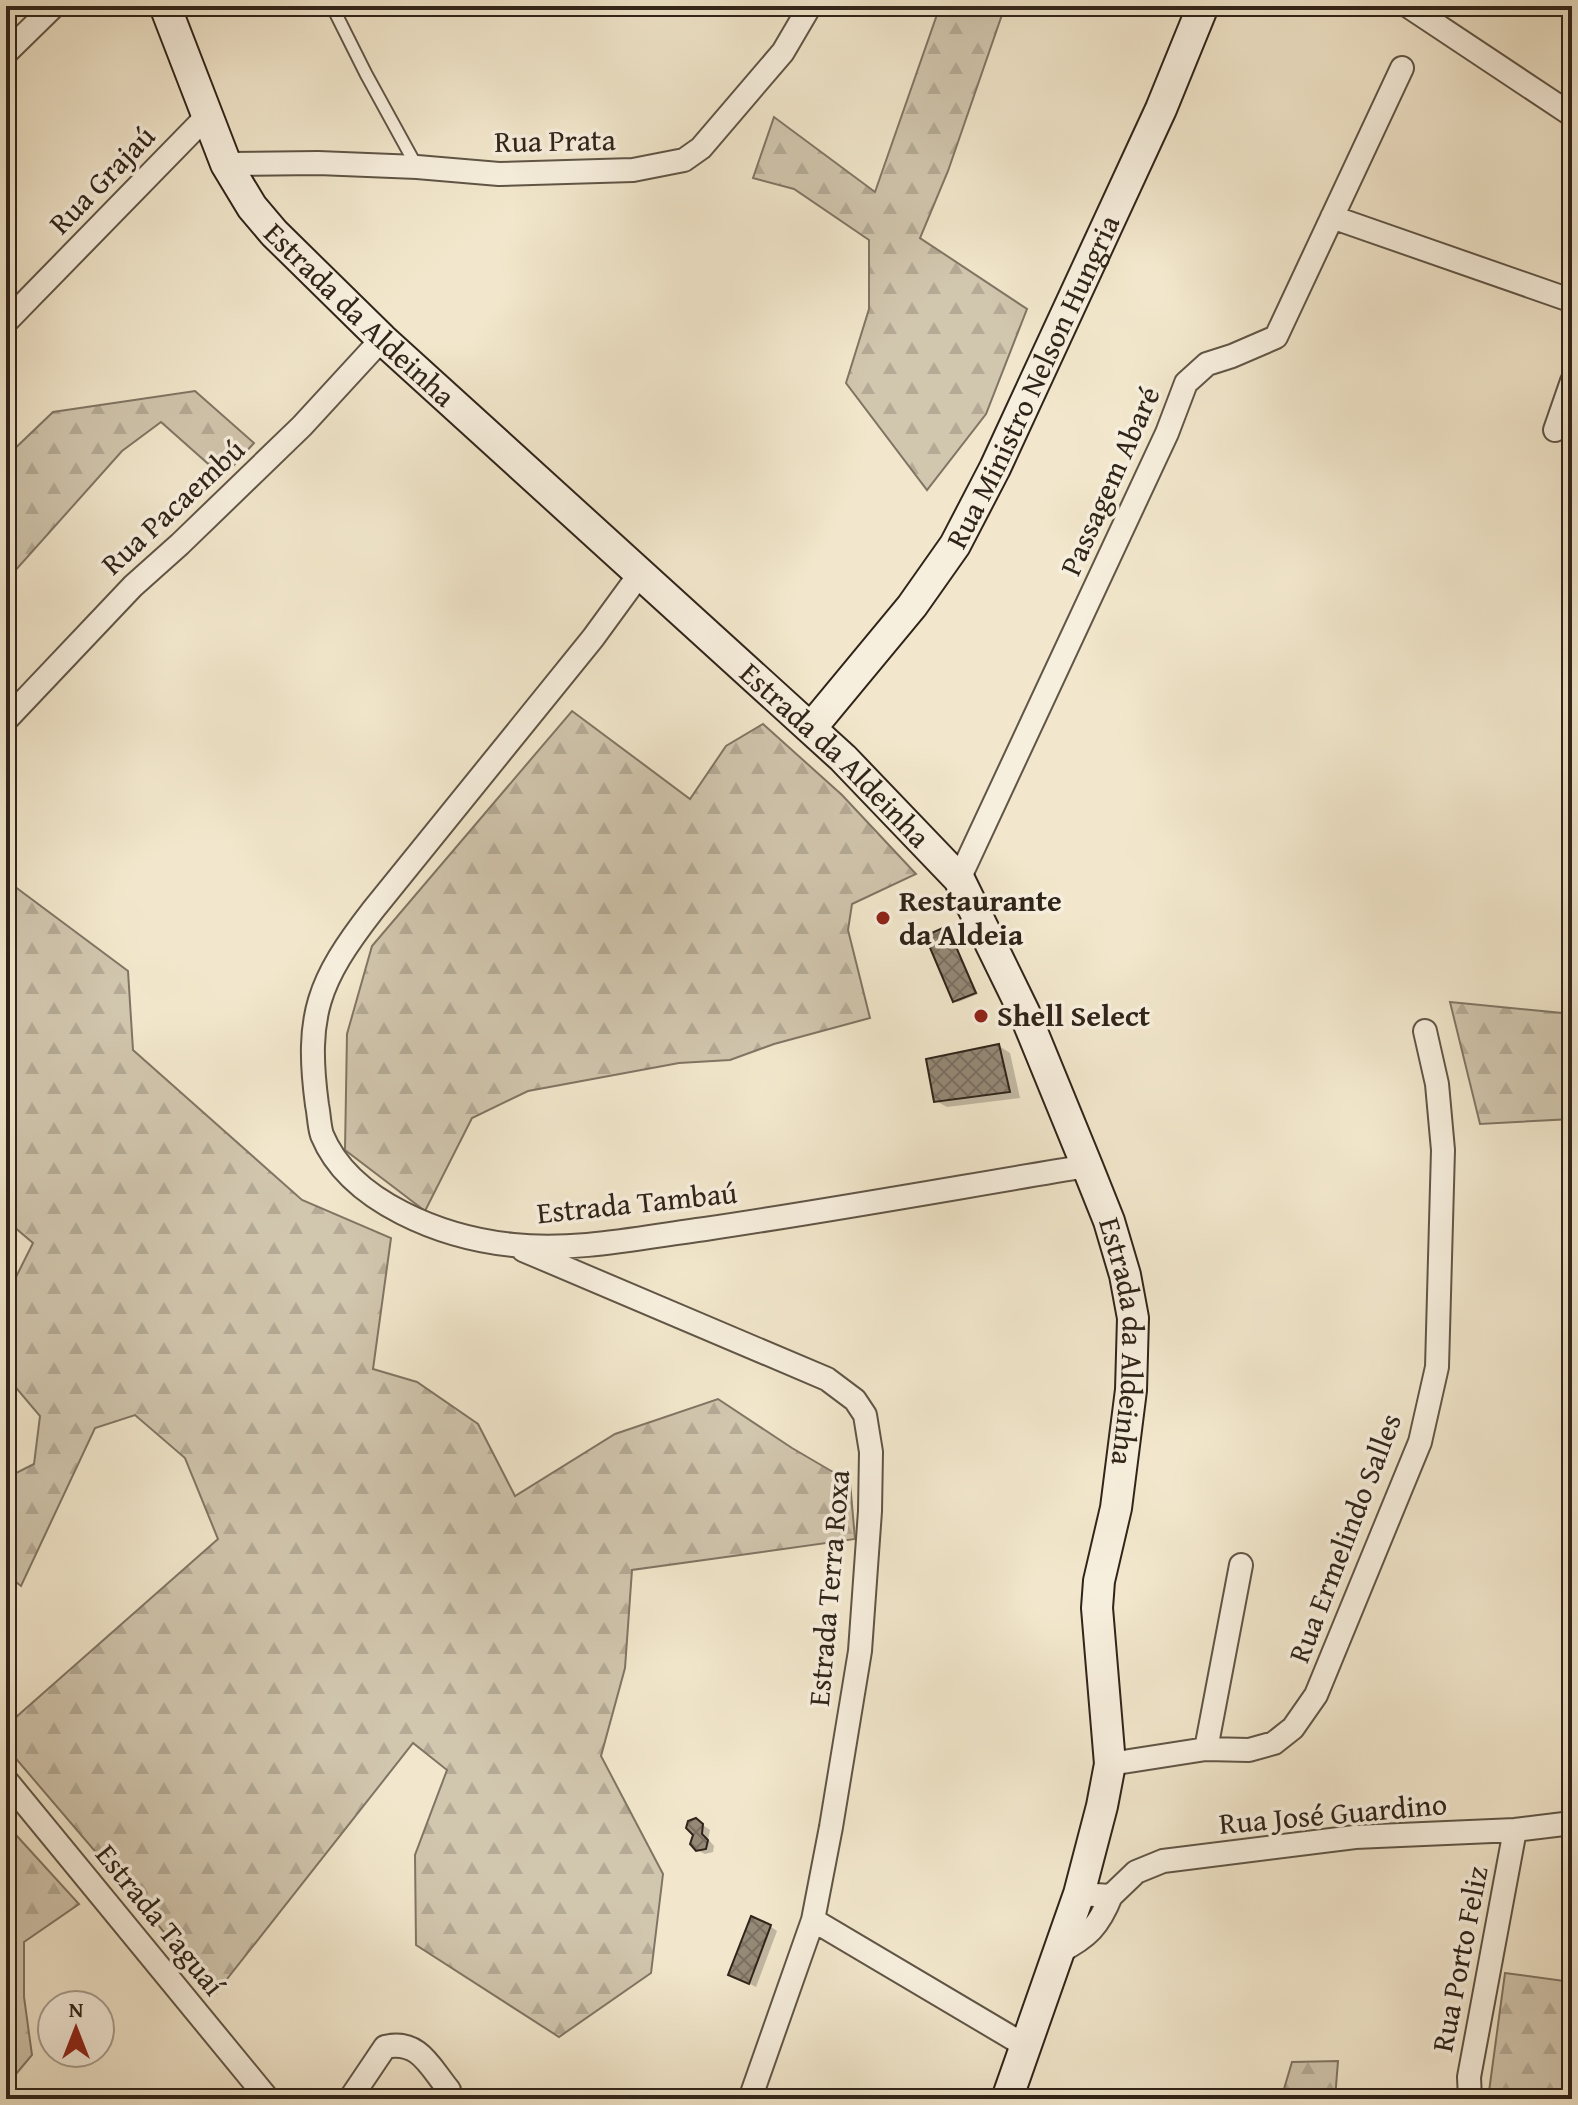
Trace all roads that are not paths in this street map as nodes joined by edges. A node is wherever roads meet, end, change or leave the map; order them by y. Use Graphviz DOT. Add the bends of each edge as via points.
graph roads {
  1 [pos="54,6"];
  2 [pos="165,6"];
  3 [pos="332,6"];
  4 [pos="810,6"];
  5 [pos="1203,6"];
  6 [pos="1408,6"];
  7 [pos="6,53"];
  8 [pos="1402,68"];
  9 [pos="208,115"];
  10 [pos="1572,115"];
  11 [pos="226,164"];
  12 [pos="417,167"];
  13 [pos="1332,217"];
  14 [pos="1572,304"];
  15 [pos="6,322"];
  16 [pos="382,339"];
  17 [pos="1572,381"];
  18 [pos="1555,430"];
  19 [pos="639,575"];
  20 [pos="6,720"];
  21 [pos="811,728"];
  22 [pos="959,879"];
  23 [pos="1425,1031"];
  24 [pos="1087,1166"];
  25 [pos="513,1245"];
  26 [pos="1241,1565"];
  27 [pos="1206,1749"];
  28 [pos="1110,1764"];
  29 [pos="6,1780"];
  30 [pos="1572,1823"];
  31 [pos="1515,1830"];
  32 [pos="1079,1894"];
  33 [pos="1111,1896"];
  34 [pos="813,1920"];
  35 [pos="1059,1952"];
  36 [pos="1024,2045"];
  37 [pos="449,2090"];
  38 [pos="268,2099"];
  39 [pos="350,2099"];
  40 [pos="750,2099"];
  41 [pos="1007,2099"];
  42 [pos="1470,2099"];
  1 -- 7 [label="street"];
  2 -- 9 [label="street, Estrada da Aldeinha"];
  3 -- 12 [label="lane"];
  4 -- 12 [label="street, Rua Prata" via="783,52 701,148 684,160 633,170 515,174"];
  5 -- 21 [label="street, Rua Ministro Nelson Hungria" via="1161,109 955,545"];
  6 -- 10 [label="street"];
  8 -- 13 [label="street, Passagem Abaré"];
  9 -- 11 [label="street, Estrada da Aldeinha"];
  9 -- 15 [label="street, Rua Grajaú"];
  11 -- 12 [label="street, Rua Prata"];
  11 -- 16 [label="street, Estrada da Aldeinha" via="274,233"];
  13 -- 14 [label="street"];
  13 -- 22 [label="street, Passagem Abaré" via="1276,337 1207,364 1186,383"];
  16 -- 19 [label="street, Estrada da Aldeinha"];
  16 -- 20 [label="street, Rua Pacaembú" via="302,426 133,586"];
  17 -- 18 [label="street"];
  19 -- 21 [label="street, Estrada da Aldeinha"];
  19 -- 25 [label="street, Estrada Tambaú" via="343,949 316,1011 312,1067 321,1133 342,1168 381,1201 416,1220"];
  21 -- 22 [label="street, Estrada da Aldeinha"];
  22 -- 24 [label="street, Estrada da Aldeinha" via="1024,1012"];
  23 -- 27 [label="street, Rua Ermelindo Salles" via="1443,1150 1437,1367 1420,1442 1308,1710 1274,1743 1249,1750"];
  24 -- 25 [label="street, Estrada Tambaú" via="613,1242"];
  24 -- 28 [label="street, Estrada da Aldeinha" via="1117,1248 1133,1318 1131,1390 1097,1608"];
  25 -- 34 [label="street, Estrada Terra Roxa" via="827,1379 855,1400 865,1415 871,1452 870,1511 860,1651"];
  26 -- 27 [label="street"];
  27 -- 28 [label="street, Rua Ermelindo Salles"];
  28 -- 32 [label="street, Estrada da Aldeinha"];
  29 -- 38 [label="street, Estrada Taguaí"];
  30 -- 31 [label="street, Rua José Guardino"];
  31 -- 33 [label="street, Rua José Guardino" via="1355,1837 1163,1861 1136,1872"];
  31 -- 42 [label="street, Rua Porto Feliz" via="1469,2077"];
  32 -- 33 [label="street"];
  32 -- 35 [label="street, Estrada da Aldeinha"];
  33 -- 35 [label="street, Rua José Guardino" via="1102,1919 1082,1940"];
  34 -- 36 [label="street"];
  34 -- 40 [label="street, Estrada Terra Roxa"];
  35 -- 36 [label="street, Estrada da Aldeinha"];
  36 -- 41 [label="street, Estrada da Aldeinha"];
  37 -- 39 [label="street" via="415,2048 399,2044 385,2047"];
}
